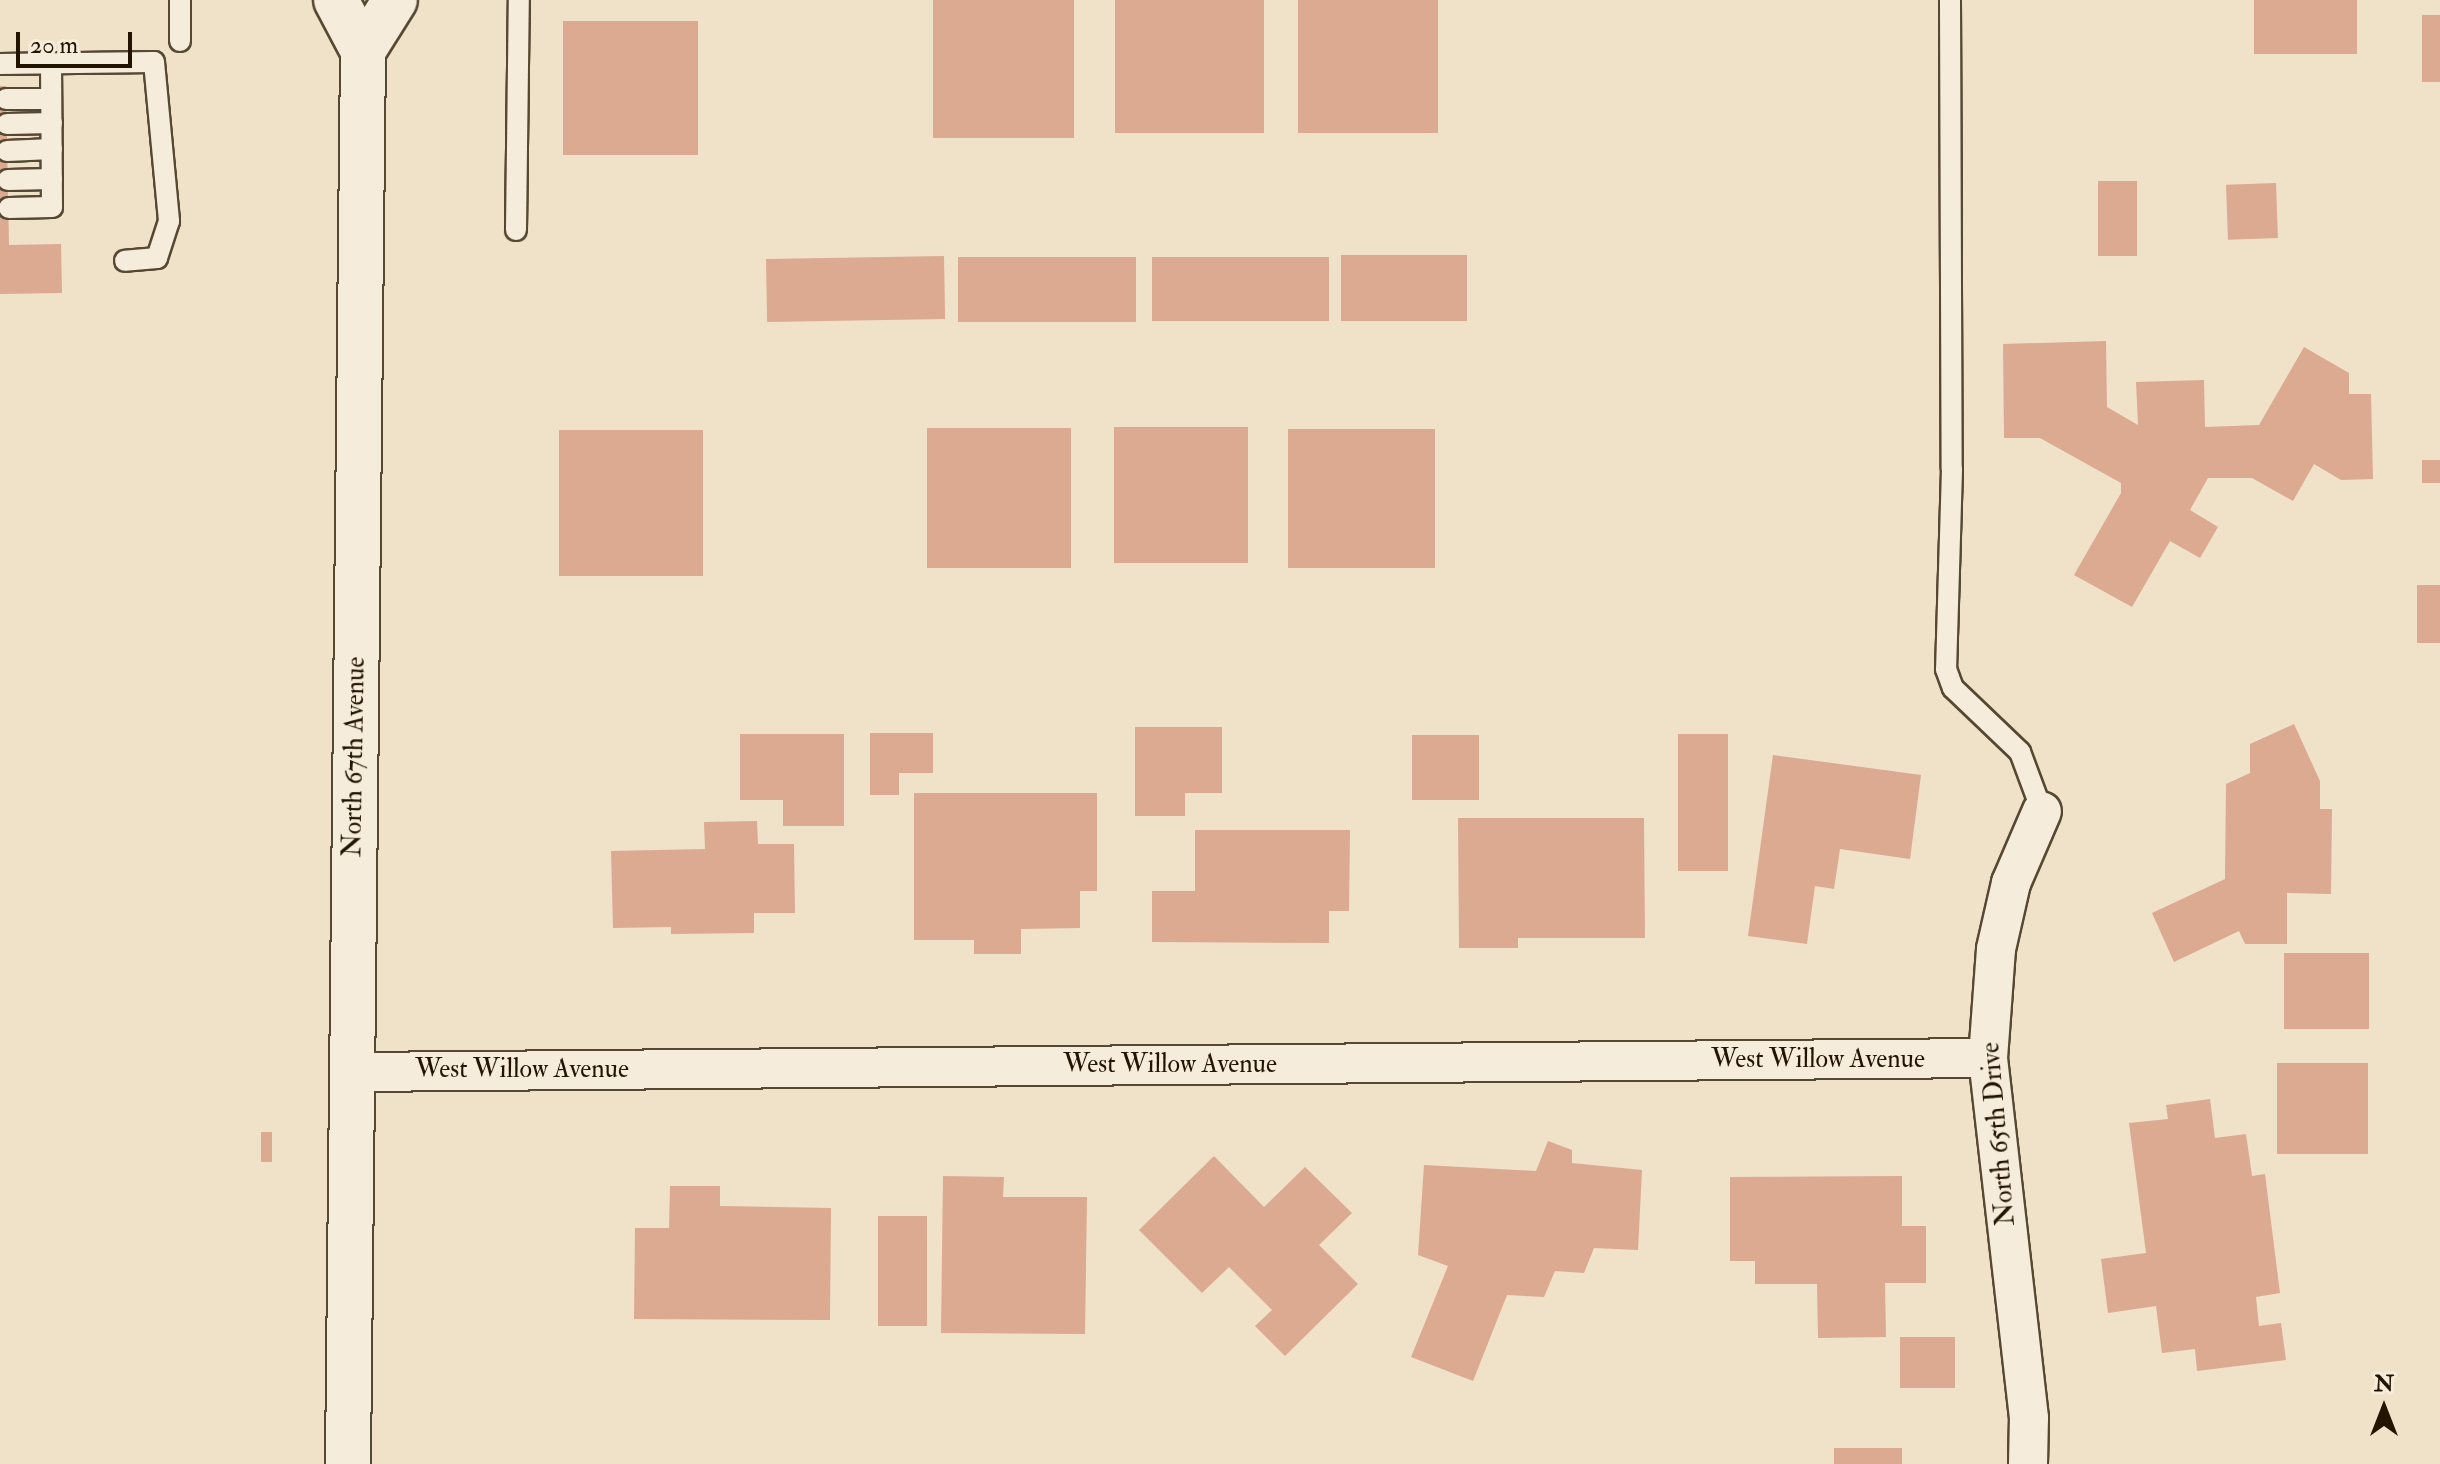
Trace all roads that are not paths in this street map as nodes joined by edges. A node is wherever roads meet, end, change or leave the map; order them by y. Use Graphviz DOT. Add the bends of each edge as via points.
graph roads {
  1 [pos="180,0"];
  2 [pos="336,0"];
  3 [pos="395,0"];
  4 [pos="519,0"];
  5 [pos="1950,0"];
  6 [pos="180,41"];
  7 [pos="363,51"];
  8 [pos="51,63"];
  9 [pos="0,64"];
  10 [pos="6,99"];
  11 [pos="51,99"];
  12 [pos="52,123"];
  13 [pos="7,124"];
  14 [pos="52,149"];
  15 [pos="7,151"];
  16 [pos="52,179"];
  17 [pos="8,180"];
  18 [pos="9,208"];
  19 [pos="516,230"];
  20 [pos="125,261"];
  21 [pos="2042,811"];
  22 [pos="1988,1058"];
  23 [pos="353,1072"];
  24 [pos="348,1464"];
  25 [pos="2028,1464"];
  1 -- 6 [label="lane"];
  2 -- 7 [label="main road, North 67th Avenue"];
  3 -- 7 [label="main road"];
  4 -- 19 [label="lane"];
  5 -- 21 [label="lane" via="1952,469 1946,669 1953,688 2020,752"];
  7 -- 23 [label="main road, North 67th Avenue"];
  8 -- 9 [label="lane"];
  8 -- 11 [label="lane"];
  8 -- 20 [label="lane" via="154,62 169,221 157,258"];
  10 -- 11 [label="lane"];
  11 -- 12 [label="lane"];
  12 -- 13 [label="lane"];
  12 -- 14 [label="lane"];
  14 -- 15 [label="lane"];
  14 -- 16 [label="lane"];
  16 -- 17 [label="lane"];
  16 -- 18 [label="lane" via="52,207"];
  21 -- 22 [label="street, North 65th Drive" via="2011,883 1996,949"];
  22 -- 23 [label="street, West Willow Avenue"];
  22 -- 25 [label="street, North 65th Drive" via="2029,1418"];
  23 -- 24 [label="main road, North 67th Avenue"];
}
